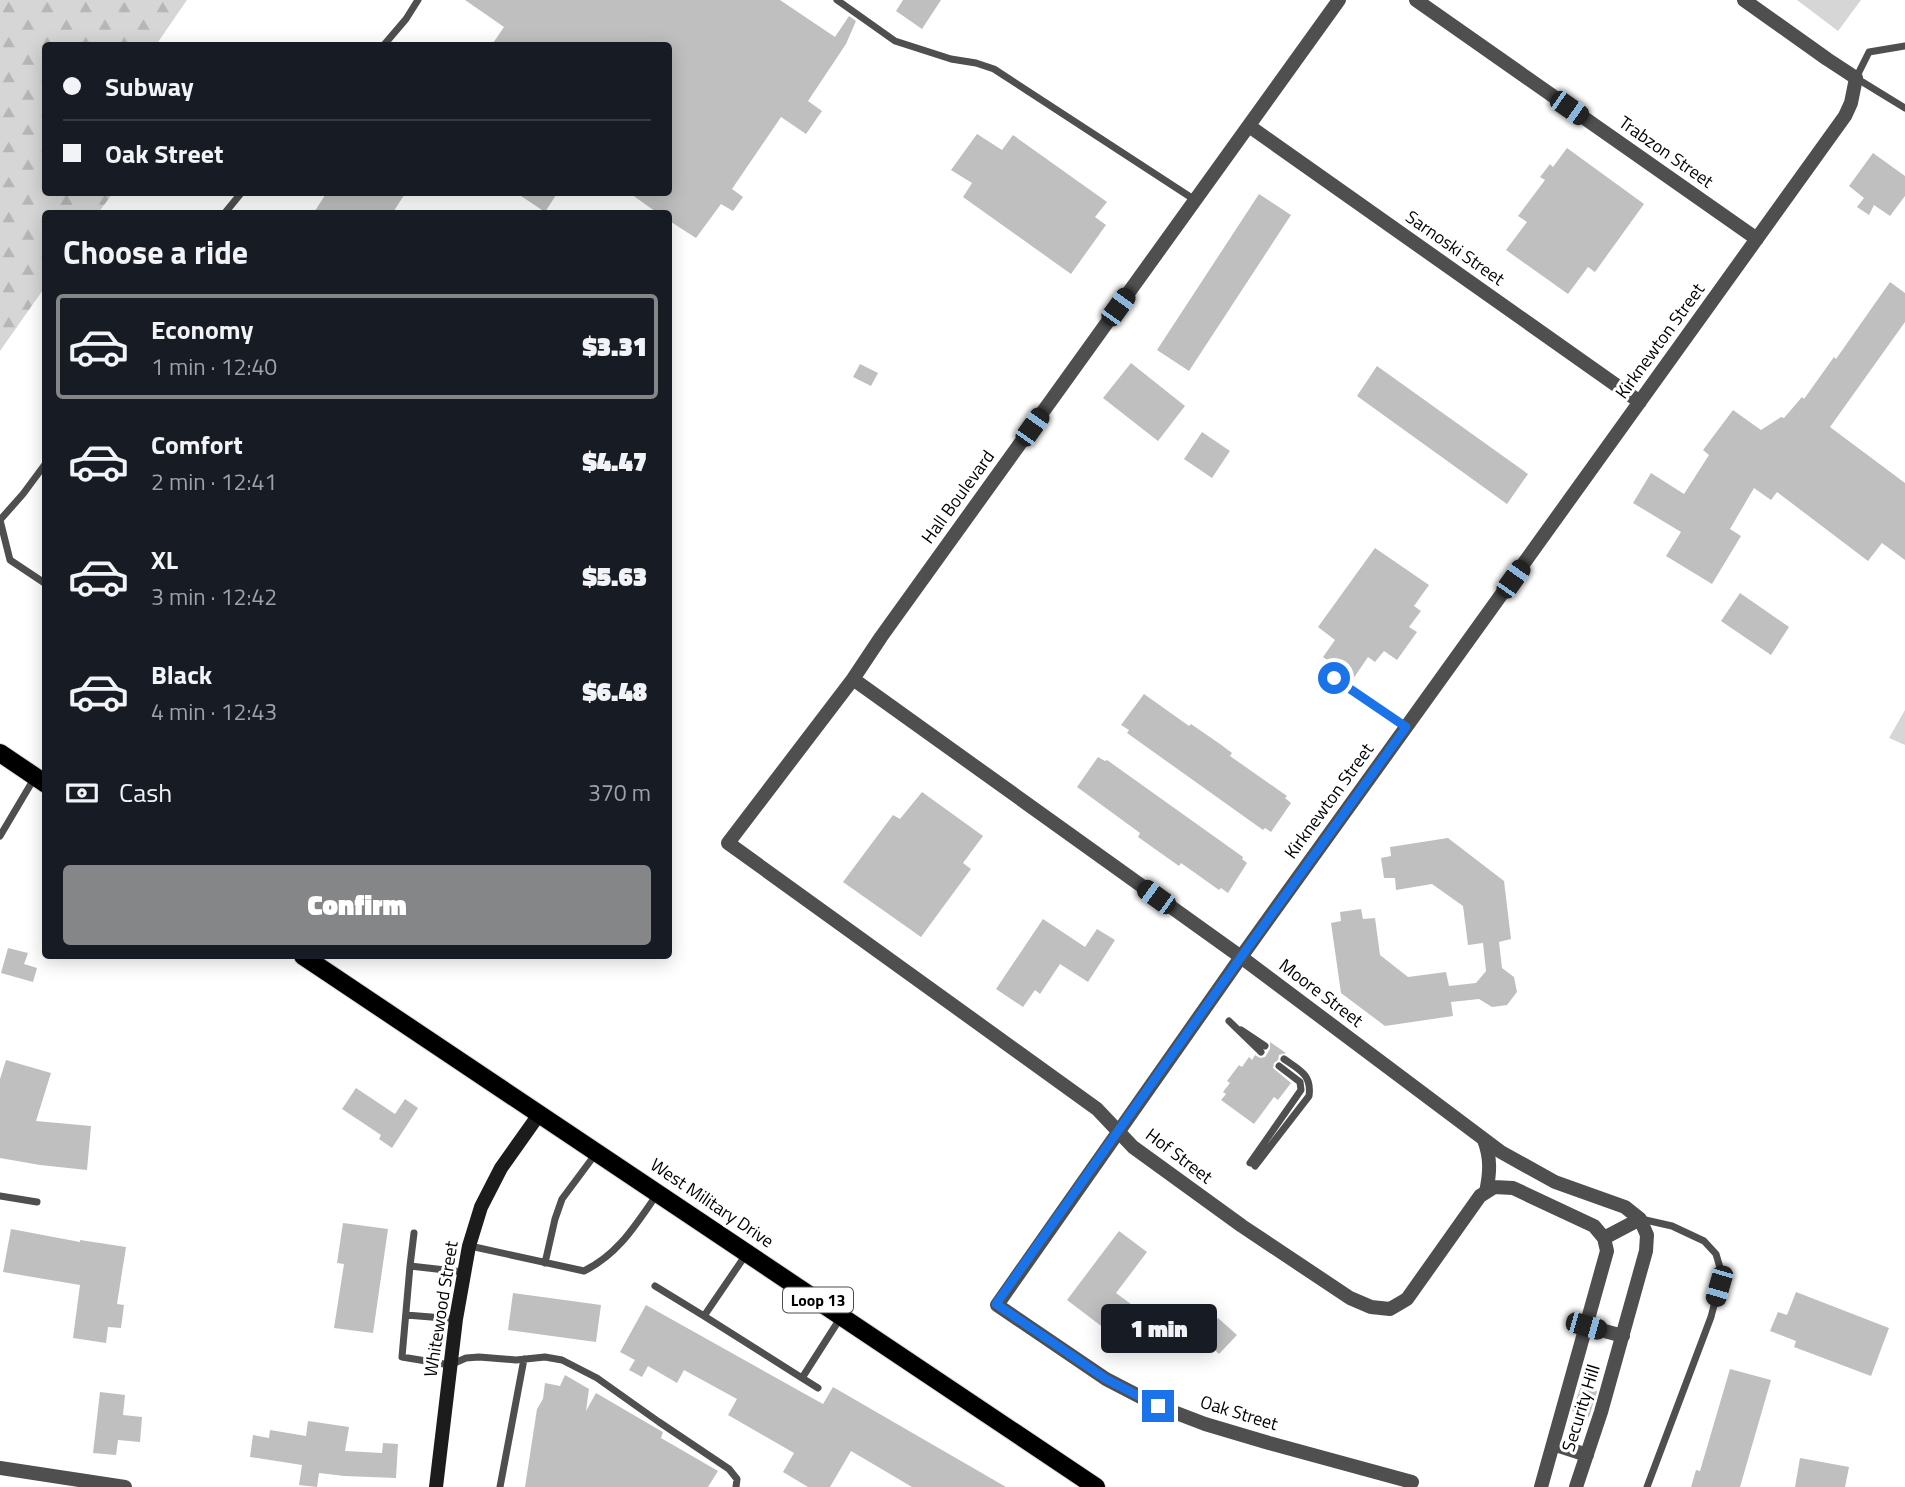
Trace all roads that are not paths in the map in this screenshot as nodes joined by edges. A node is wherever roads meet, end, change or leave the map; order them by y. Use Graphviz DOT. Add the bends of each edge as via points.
graph roads {
  1 [pos="418,0"];
  2 [pos="837,0"];
  3 [pos="1339,0"];
  4 [pos="1416,0"];
  5 [pos="1744,0"];
  6 [pos="386,42"];
  7 [pos="1905,46"];
  8 [pos="1856,78"];
  9 [pos="1905,108"];
  10 [pos="1249,125"];
  11 [pos="239,196"];
  12 [pos="1195,201"];
  13 [pos="227,210"];
  14 [pos="1757,239"];
  15 [pos="1640,402"];
  16 [pos="42,468"];
  17 [pos="0,520"];
  18 [pos="42,581"];
  19 [pos="1334,678"];
  20 [pos="853,679"];
  21 [pos="1406,727"];
  22 [pos="0,754"];
  23 [pos="40,781"];
  24 [pos="0,836"];
  25 [pos="728,843"];
  26 [pos="1241,957"];
  27 [pos="308,959"];
  28 [pos="1229,1021"];
  29 [pos="1263,1049"];
  30 [pos="1282,1063"];
  31 [pos="540,1113"];
  32 [pos="1118,1132"];
  33 [pos="1484,1140"];
  34 [pos="598,1152"];
  35 [pos="1252,1164"];
  36 [pos="658,1192"];
  37 [pos="1486,1192"];
  38 [pos="0,1196"];
  39 [pos="37,1202"];
  40 [pos="1640,1219"];
  41 [pos="414,1233"];
  42 [pos="1604,1238"];
  43 [pos="469,1246"];
  44 [pos="747,1252"];
  45 [pos="545,1263"];
  46 [pos="410,1266"];
  47 [pos="463,1272"];
  48 [pos="655,1286"];
  49 [pos="996,1304"];
  50 [pos="406,1315"];
  51 [pos="704,1316"];
  52 [pos="842,1316"];
  53 [pos="456,1319"];
  54 [pos="1586,1326"];
  55 [pos="1622,1336"];
  56 [pos="524,1359"];
  57 [pos="450,1365"];
  58 [pos="802,1378"];
  59 [pos="818,1388"];
  60 [pos="1553,1444"];
  61 [pos="1587,1455"];
  62 [pos="0,1468"];
  63 [pos="1412,1482"];
  64 [pos="125,1487"];
  65 [pos="436,1487"];
  66 [pos="500,1487"];
  67 [pos="736,1487"];
  68 [pos="1096,1487"];
  69 [pos="1541,1487"];
  70 [pos="1576,1487"];
  71 [pos="1647,1487"];
  1 -- 6 [label="lane"];
  2 -- 12 [label="lane" via="895,41 994,69"];
  3 -- 10 [label="street, Hall Boulevard"];
  4 -- 14 [label="street, Trabzon Street"];
  5 -- 8 [label="street"];
  7 -- 8 [label="lane" via="1869,52"];
  8 -- 9 [label="lane"];
  8 -- 14 [label="street, Kirknewton Street" via="1845,116"];
  10 -- 12 [label="street, Hall Boulevard"];
  10 -- 15 [label="street, Sarnoski Street"];
  11 -- 13 [label="lane"];
  12 -- 20 [label="street, Hall Boulevard"];
  14 -- 15 [label="street, Kirknewton Street"];
  15 -- 21 [label="street, Kirknewton Street"];
  16 -- 17 [label="lane"];
  17 -- 18 [label="lane" via="10,560"];
  19 -- 21 [label="lane"];
  20 -- 25 [label="street, Hall Boulevard"];
  20 -- 26 [label="street, Moore Street"];
  21 -- 26 [label="street, Kirknewton Street"];
  22 -- 23 [label="main road"];
  23 -- 24 [label="lane"];
  25 -- 32 [label="street, Hof Street" via="1097,1109"];
  26 -- 32 [label="street, Kirknewton Street"];
  26 -- 33 [label="street, Moore Street"];
  27 -- 31 [label="main road, West Military Drive / Loop 13"];
  28 -- 29 [label="lane"];
  30 -- 35 [label="lane" via="1300,1082 1301,1090"];
  31 -- 34 [label="main road, West Military Drive / Loop 13"];
  31 -- 43 [label="street, Whitewood Street" via="501,1168 481,1207"];
  32 -- 37 [label="street, Hof Street" via="1242,1226 1350,1298 1371,1307 1390,1309 1407,1300"];
  32 -- 49 [label="street, Kirknewton Street"];
  33 -- 37 [label="street" via="1490,1167"];
  33 -- 40 [label="street, Moore Street" via="1555,1182 1625,1207"];
  34 -- 36 [label="main road, West Military Drive / Loop 13"];
  34 -- 45 [label="lane" via="562,1199"];
  36 -- 44 [label="main road, West Military Drive / Loop 13"];
  36 -- 45 [label="lane" via="625,1240 600,1263 584,1270"];
  37 -- 42 [label="street" via="1513,1188 1594,1226"];
  38 -- 39 [label="lane"];
  40 -- 42 [label="street"];
  40 -- 55 [label="street, Security Hill" via="1647,1235 1646,1251"];
  40 -- 71 [label="lane" via="1704,1241 1716,1254 1721,1271 1711,1317"];
  41 -- 46 [label="lane"];
  42 -- 54 [label="street, Security Hill" via="1607,1251"];
  43 -- 45 [label="lane"];
  43 -- 47 [label="street, Whitewood Street"];
  44 -- 51 [label="lane"];
  44 -- 52 [label="main road, West Military Drive / Loop 13"];
  46 -- 47 [label="lane"];
  46 -- 50 [label="lane"];
  47 -- 53 [label="street, Whitewood Street"];
  48 -- 51 [label="lane"];
  49 -- 63 [label="street, Oak Street" via="1106,1379 1158,1406 1205,1424"];
  50 -- 53 [label="lane"];
  50 -- 57 [label="lane" via="402,1357"];
  51 -- 58 [label="lane"];
  52 -- 58 [label="lane"];
  52 -- 68 [label="main road, West Military Drive / Loop 13"];
  53 -- 57 [label="street, Whitewood Street"];
  54 -- 55 [label="street"];
  54 -- 60 [label="street, Security Hill"];
  55 -- 61 [label="street, Security Hill"];
  56 -- 57 [label="lane" via="466,1358"];
  56 -- 66 [label="lane"];
  56 -- 67 [label="lane" via="562,1360 597,1378 729,1469 737,1479"];
  57 -- 65 [label="street, Whitewood Street"];
  58 -- 59 [label="lane"];
  60 -- 61 [label="street"];
  60 -- 69 [label="street, Security Hill"];
  61 -- 70 [label="street, Security Hill"];
  62 -- 64 [label="street"];
}
